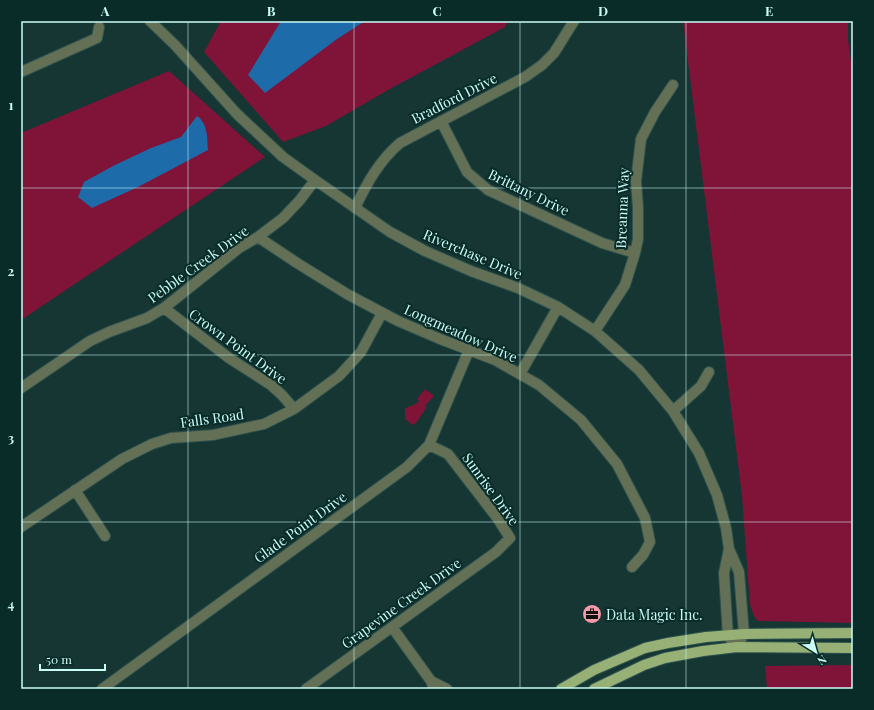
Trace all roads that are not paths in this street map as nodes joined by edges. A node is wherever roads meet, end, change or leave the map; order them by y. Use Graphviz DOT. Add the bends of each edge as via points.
graph roads {
  1 [pos="150,21"];
  2 [pos="574,21"];
  3 [pos="99,27"];
  4 [pos="21,72"];
  5 [pos="672,85"];
  6 [pos="441,121"];
  7 [pos="315,180"];
  8 [pos="355,208"];
  9 [pos="258,237"];
  10 [pos="635,254"];
  11 [pos="558,307"];
  12 [pos="164,308"];
  13 [pos="382,313"];
  14 [pos="595,331"];
  15 [pos="469,350"];
  16 [pos="709,372"];
  17 [pos="520,374"];
  18 [pos="21,388"];
  19 [pos="294,409"];
  20 [pos="673,411"];
  21 [pos="429,445"];
  22 [pos="75,490"];
  23 [pos="21,526"];
  24 [pos="105,536"];
  25 [pos="510,538"];
  26 [pos="729,549"];
  27 [pos="632,567"];
  28 [pos="392,627"];
  29 [pos="853,633"];
  30 [pos="744,634"];
  31 [pos="728,636"];
  32 [pos="737,647"];
  33 [pos="853,648"];
  34 [pos="433,685"];
  35 [pos="102,689"];
  36 [pos="306,689"];
  37 [pos="447,689"];
  38 [pos="561,689"];
  39 [pos="594,689"];
  1 -- 7 [label="street, Riverchase Drive" via="237,114 283,157"];
  2 -- 6 [label="street, Bradford Drive" via="554,52 542,65 525,77"];
  3 -- 4 [label="street" via="97,38"];
  5 -- 10 [label="street, Breanna Way" via="641,139 636,181 638,239"];
  6 -- 8 [label="street, Bradford Drive" via="400,143 389,152 371,177"];
  6 -- 10 [label="street, Brittany Drive" via="467,172 488,190 602,243"];
  7 -- 8 [label="street, Riverchase Drive"];
  7 -- 9 [label="street, Pebble Creek Drive" via="283,218"];
  8 -- 11 [label="street, Riverchase Drive" via="390,232 425,250"];
  9 -- 12 [label="street, Pebble Creek Drive" via="239,248"];
  9 -- 13 [label="street, Longmeadow Drive" via="347,294"];
  10 -- 14 [label="street, Breanna Way" via="625,285"];
  11 -- 14 [label="street, Riverchase Drive"];
  11 -- 17 [label="street"];
  12 -- 18 [label="street, Pebble Creek Drive" via="147,318 90,341"];
  12 -- 19 [label="street, Crown Point Drive" via="230,358 271,385"];
  13 -- 15 [label="street, Longmeadow Drive"];
  13 -- 19 [label="street, Falls Road" via="361,352 339,376"];
  14 -- 20 [label="street, Riverchase Drive" via="639,370"];
  15 -- 17 [label="street, Longmeadow Drive" via="495,360"];
  15 -- 21 [label="street, Glade Point Drive"];
  16 -- 20 [label="street" via="701,386"];
  17 -- 27 [label="street, Longmeadow Drive" via="539,385 581,420 617,464 645,518 650,542"];
  19 -- 22 [label="street, Falls Road" via="264,424 213,435 171,438 152,444 122,459"];
  20 -- 26 [label="street, Riverchase Drive" via="699,453 717,495"];
  21 -- 25 [label="street, Sunrise Drive" via="448,454"];
  21 -- 35 [label="street, Glade Point Drive" via="407,467"];
  22 -- 23 [label="street, Falls Road"];
  22 -- 24 [label="street"];
  25 -- 28 [label="street, Grapevine Creek Drive" via="496,552"];
  26 -- 30 [label="street, Riverchase Drive" via="739,572"];
  26 -- 31 [label="street, Riverchase Drive" via="724,573"];
  28 -- 34 [label="street"];
  28 -- 36 [label="street, Grapevine Creek Drive"];
  29 -- 30 [label="main road"];
  30 -- 31 [label="main road"];
  30 -- 32 [label="street"];
  31 -- 32 [label="street"];
  31 -- 38 [label="main road" via="645,648 594,670"];
  32 -- 33 [label="main road"];
  32 -- 39 [label="main road" via="666,658 644,665"];
  34 -- 37 [label="street"];
}
